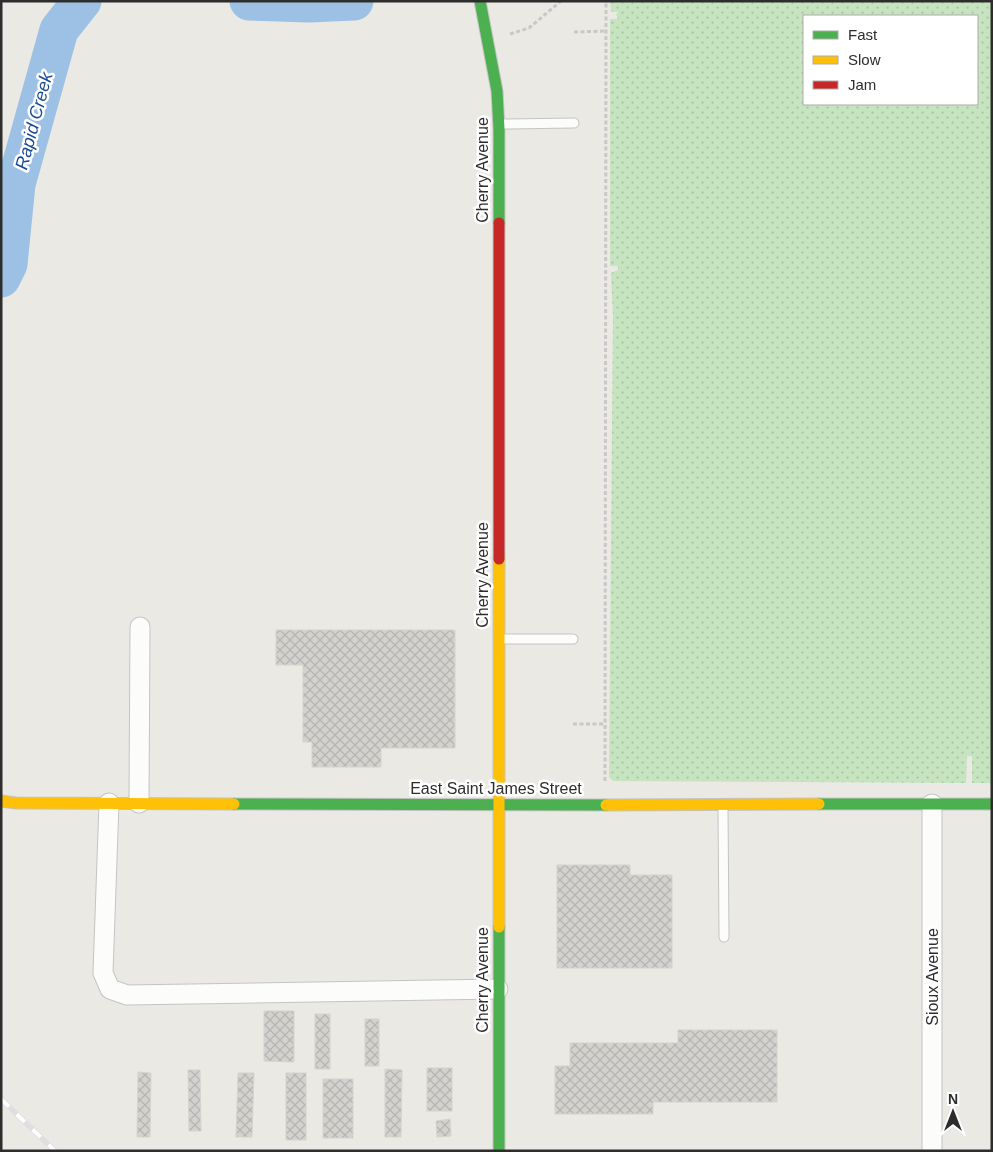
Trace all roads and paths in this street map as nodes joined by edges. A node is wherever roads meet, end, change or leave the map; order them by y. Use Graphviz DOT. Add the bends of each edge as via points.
graph roads {
  1 [pos="480,1"];
  2 [pos="561,1"];
  3 [pos="606,1"];
  4 [pos="606,31"];
  5 [pos="574,32"];
  6 [pos="506,34"];
  7 [pos="574,123"];
  8 [pos="499,124"];
  9 [pos="140,628"];
  10 [pos="498,639"];
  11 [pos="573,639"];
  12 [pos="573,724"];
  13 [pos="605,724"];
  14 [pos="605,782"];
  15 [pos="1,801"];
  16 [pos="139,802"];
  17 [pos="109,803"];
  18 [pos="932,804"];
  19 [pos="992,804"];
  20 [pos="498,805"];
  21 [pos="723,805"];
  22 [pos="724,937"];
  23 [pos="498,989"];
  24 [pos="499,1151"];
  25 [pos="932,1151"];
  1 -- 8 [label="street, Cherry Avenue" via="497,91"];
  2 -- 6 [label="path" via="529,28"];
  3 -- 4 [label="path"];
  4 -- 5 [label="path"];
  4 -- 13 [label="path"];
  7 -- 8 [label="lane"];
  8 -- 10 [label="street, Cherry Avenue"];
  9 -- 16 [label="street"];
  10 -- 11 [label="lane"];
  10 -- 20 [label="street, Cherry Avenue"];
  12 -- 13 [label="path"];
  13 -- 14 [label="path"];
  15 -- 17 [label="street, East Saint James Street"];
  16 -- 17 [label="street, East Saint James Street"];
  16 -- 20 [label="street, East Saint James Street"];
  17 -- 23 [label="street" via="103,973 110,990 127,995"];
  18 -- 19 [label="street, East Saint James Street"];
  18 -- 21 [label="street, East Saint James Street"];
  18 -- 25 [label="street, Sioux Avenue"];
  20 -- 21 [label="street, East Saint James Street"];
  20 -- 23 [label="street, Cherry Avenue"];
  21 -- 22 [label="lane"];
  23 -- 24 [label="street, Cherry Avenue"];
}
